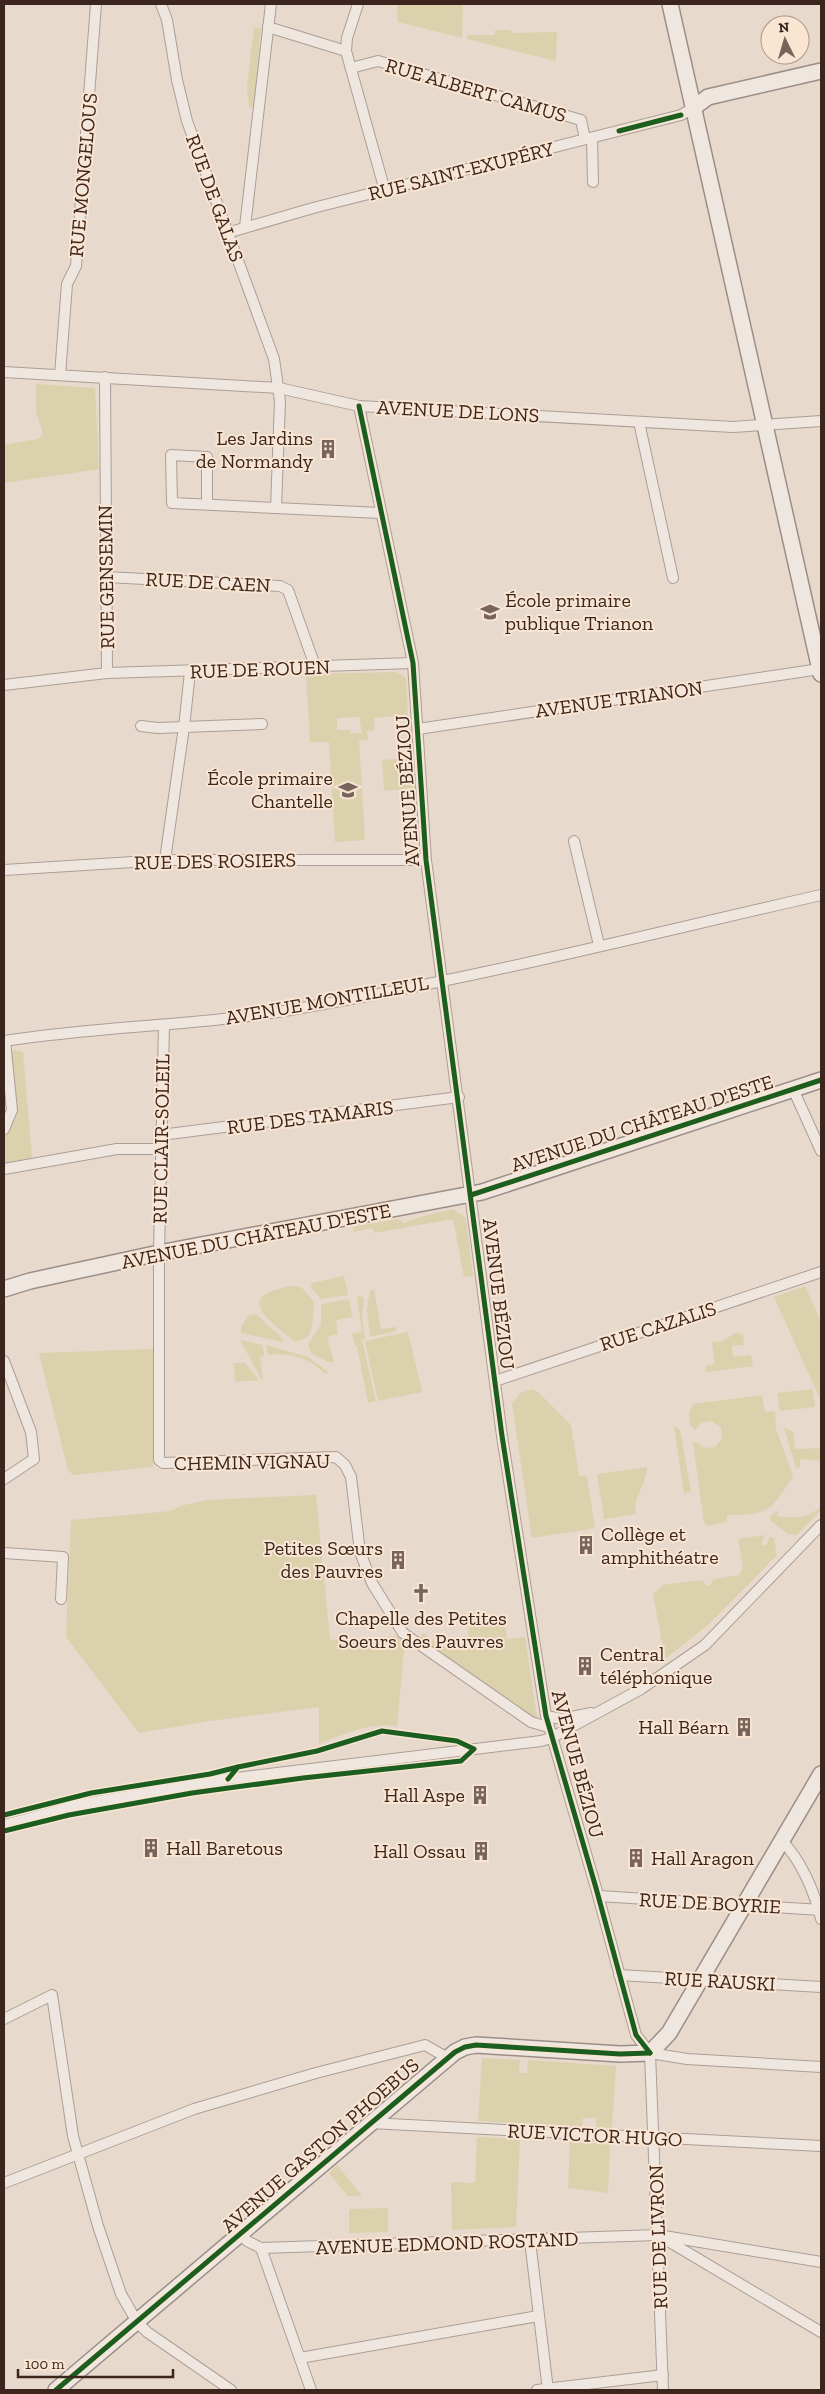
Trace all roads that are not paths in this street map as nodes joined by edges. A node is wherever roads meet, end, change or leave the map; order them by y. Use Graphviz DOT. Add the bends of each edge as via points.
graph roads {
  1 [pos="96,4"];
  2 [pos="161,4"];
  3 [pos="271,4"];
  4 [pos="358,4"];
  5 [pos="670,4"];
  6 [pos="268,27"];
  7 [pos="346,51"];
  8 [pos="351,68"];
  9 [pos="821,71"];
  10 [pos="693,108"];
  11 [pos="589,139"];
  12 [pos="593,182"];
  13 [pos="385,191"];
  14 [pos="245,227"];
  15 [pos="227,233"];
  16 [pos="4,372"];
  17 [pos="60,375"];
  18 [pos="105,377"];
  19 [pos="280,388"];
  20 [pos="359,406"];
  21 [pos="821,420"];
  22 [pos="639,422"];
  23 [pos="765,425"];
  24 [pos="207,504"];
  25 [pos="276,508"];
  26 [pos="380,513"];
  27 [pos="106,577"];
  28 [pos="673,578"];
  29 [pos="413,663"];
  30 [pos="316,666"];
  31 [pos="190,672"];
  32 [pos="821,672"];
  33 [pos="107,674"];
  34 [pos="4,686"];
  35 [pos="262,724"];
  36 [pos="141,726"];
  37 [pos="184,727"];
  38 [pos="418,729"];
  39 [pos="574,841"];
  40 [pos="165,860"];
  41 [pos="426,860"];
  42 [pos="4,870"];
  43 [pos="821,895"];
  44 [pos="599,945"];
  45 [pos="442,981"];
  46 [pos="164,1025"];
  47 [pos="4,1041"];
  48 [pos="821,1080"];
  49 [pos="793,1089"];
  50 [pos="459,1097"];
  51 [pos="4,1129"];
  52 [pos="161,1135"];
  53 [pos="160,1149"];
  54 [pos="821,1151"];
  55 [pos="4,1169"];
  56 [pos="471,1195"];
  57 [pos="159,1253"];
  58 [pos="821,1272"];
  59 [pos="4,1289"];
  60 [pos="4,1361"];
  61 [pos="495,1381"];
  62 [pos="4,1479"];
  63 [pos="821,1525"];
  64 [pos="4,1554"];
  65 [pos="60,1599"];
  66 [pos="602,1711"];
  67 [pos="546,1716"];
  68 [pos="548,1727"];
  69 [pos="551,1738"];
  70 [pos="821,1774"];
  71 [pos="4,1825"];
  72 [pos="782,1842"];
  73 [pos="599,1896"];
  74 [pos="744,1905"];
  75 [pos="820,1913"];
  76 [pos="618,1975"];
  77 [pos="701,1980"];
  78 [pos="821,1987"];
  79 [pos="4,2019"];
  80 [pos="650,2053"];
  81 [pos="446,2057"];
  82 [pos="821,2067"];
  83 [pos="369,2123"];
  84 [pos="654,2138"];
  85 [pos="821,2146"];
  86 [pos="78,2155"];
  87 [pos="4,2183"];
  88 [pos="241,2234"];
  89 [pos="658,2235"];
  90 [pos="530,2241"];
  91 [pos="261,2248"];
  92 [pos="821,2262"];
  93 [pos="538,2316"];
  94 [pos="137,2322"];
  95 [pos="821,2332"];
  96 [pos="300,2358"];
  97 [pos="663,2375"];
  98 [pos="56,2390"];
  99 [pos="232,2390"];
  100 [pos="311,2390"];
  101 [pos="544,2390"];
  102 [pos="664,2390"];
  1 -- 17 [label="street, RUE MONGELOUS" via="76,266 67,284"];
  2 -- 15 [label="street, RUE DE GALAS" via="187,121"];
  3 -- 6 [label="street"];
  4 -- 7 [label="street"];
  5 -- 10 [label="main road"];
  6 -- 7 [label="street"];
  6 -- 14 [label="street"];
  7 -- 8 [label="street"];
  8 -- 11 [label="street, RUE ALBERT CAMUS" via="378,61 581,120"];
  8 -- 13 [label="street"];
  9 -- 10 [label="main road" via="708,97"];
  10 -- 11 [label="street, RUE SAINT-EXUPÉRY" via="681,115"];
  10 -- 23 [label="main road"];
  11 -- 12 [label="street"];
  11 -- 13 [label="street, RUE SAINT-EXUPÉRY"];
  13 -- 14 [label="street, RUE SAINT-EXUPÉRY"];
  14 -- 15 [label="street, RUE SAINT-EXUPÉRY"];
  15 -- 19 [label="street, RUE DE GALAS" via="274,359"];
  16 -- 17 [label="street, AVENUE DE LONS"];
  17 -- 18 [label="street, AVENUE DE LONS"];
  18 -- 19 [label="street, AVENUE DE LONS"];
  18 -- 27 [label="street, RUE GENSEMIN"];
  19 -- 20 [label="street, AVENUE DE LONS"];
  19 -- 25 [label="street, RUE DE GALAS"];
  20 -- 22 [label="street, AVENUE DE LONS"];
  20 -- 26 [label="street, AVENUE BÉZIOU"];
  21 -- 23 [label="street, AVENUE DE LONS"];
  22 -- 23 [label="street, AVENUE DE LONS" via="732,427"];
  22 -- 28 [label="street"];
  23 -- 32 [label="main road"];
  24 -- 24 [label="street" via="172,503 171,454 207,456"];
  24 -- 25 [label="street"];
  25 -- 26 [label="street"];
  26 -- 29 [label="street, AVENUE BÉZIOU"];
  27 -- 30 [label="street, RUE DE CAEN" via="280,586 288,590"];
  27 -- 33 [label="street, RUE GENSEMIN"];
  29 -- 30 [label="street, RUE DE ROUEN"];
  29 -- 38 [label="street, AVENUE BÉZIOU"];
  30 -- 31 [label="street, RUE DE ROUEN"];
  31 -- 33 [label="street, RUE DE ROUEN"];
  31 -- 37 [label="street"];
  32 -- 38 [label="street, AVENUE TRIANON"];
  33 -- 34 [label="street, RUE GENSEMIN"];
  35 -- 37 [label="street"];
  36 -- 37 [label="street"];
  37 -- 40 [label="street"];
  38 -- 41 [label="street, AVENUE BÉZIOU"];
  39 -- 44 [label="street"];
  40 -- 41 [label="street, RUE DES ROSIERS"];
  40 -- 42 [label="street, RUE DES ROSIERS"];
  41 -- 45 [label="street, AVENUE BÉZIOU"];
  43 -- 44 [label="street, AVENUE MONTILLEUL"];
  44 -- 45 [label="street, AVENUE MONTILLEUL"];
  45 -- 46 [label="street, AVENUE MONTILLEUL" via="289,1010"];
  45 -- 50 [label="street, AVENUE BÉZIOU"];
  46 -- 47 [label="street, AVENUE MONTILLEUL"];
  46 -- 52 [label="street, RUE CLAIR-SOLEIL"];
  47 -- 51 [label="street" via="12,1110"];
  48 -- 49 [label="main road, AVENUE DU CHÂTEAU D'ESTE"];
  49 -- 54 [label="street"];
  49 -- 56 [label="main road, AVENUE DU CHÂTEAU D'ESTE"];
  50 -- 52 [label="street, RUE DES TAMARIS"];
  50 -- 56 [label="street, AVENUE BÉZIOU"];
  52 -- 53 [label="street, RUE CLAIR-SOLEIL"];
  53 -- 55 [label="street" via="117,1149"];
  53 -- 57 [label="street, RUE CLAIR-SOLEIL"];
  56 -- 57 [label="main road, AVENUE DU CHÂTEAU D'ESTE"];
  56 -- 61 [label="street, AVENUE BÉZIOU"];
  57 -- 59 [label="main road, AVENUE DU CHÂTEAU D'ESTE"];
  57 -- 68 [label="street, CHEMIN VIGNAU" via="159,1460 163,1463 336,1457 345,1464 351,1477 360,1552 372,1583 403,1633 531,1722"];
  58 -- 61 [label="street, RUE CAZALIS"];
  60 -- 62 [label="street" via="31,1432 34,1460"];
  61 -- 67 [label="street, AVENUE BÉZIOU"];
  63 -- 66 [label="street" via="705,1645 641,1689"];
  64 -- 65 [label="street" via="63,1558"];
  66 -- 67 [label="street" via="562,1719"];
  66 -- 69 [label="street"];
  67 -- 68 [label="street, AVENUE BÉZIOU"];
  68 -- 69 [label="street, AVENUE BÉZIOU"];
  69 -- 71 [label="street" via="228,1778 82,1804"];
  69 -- 73 [label="street, AVENUE BÉZIOU"];
  70 -- 72 [label="main road"];
  72 -- 74 [label="main road"];
  72 -- 75 [label="street" via="797,1862"];
  73 -- 74 [label="street, RUE DE BOYRIE"];
  73 -- 76 [label="street, AVENUE BÉZIOU"];
  74 -- 75 [label="street, RUE DE BOYRIE"];
  74 -- 77 [label="main road"];
  76 -- 77 [label="street, RUE RAUSKI"];
  76 -- 80 [label="street, AVENUE BÉZIOU" via="636,2035"];
  77 -- 78 [label="street, RUE RAUSKI"];
  77 -- 80 [label="main road" via="669,2034"];
  79 -- 86 [label="street" via="52,1995"];
  80 -- 81 [label="main road, AVENUE GASTON PHOEBUS" via="476,2045 465,2046"];
  80 -- 82 [label="street, AVENUE GASTON PHOEBUS" via="687,2059"];
  80 -- 84 [label="street, RUE DE LIVRON"];
  81 -- 83 [label="main road, AVENUE GASTON PHOEBUS"];
  81 -- 86 [label="street" via="425,2045 316,2073 194,2109"];
  83 -- 84 [label="street, RUE VICTOR HUGO"];
  83 -- 88 [label="main road, AVENUE GASTON PHOEBUS"];
  84 -- 85 [label="street, RUE VICTOR HUGO"];
  84 -- 89 [label="street, RUE DE LIVRON"];
  86 -- 87 [label="street"];
  86 -- 94 [label="street" via="111,2268"];
  88 -- 91 [label="street" via="248,2242"];
  88 -- 94 [label="main road, AVENUE GASTON PHOEBUS"];
  89 -- 90 [label="street, AVENUE EDMOND ROSTAND"];
  89 -- 92 [label="street, AVENUE EDMOND ROSTAND"];
  89 -- 95 [label="street"];
  89 -- 97 [label="street, RUE DE LIVRON"];
  90 -- 91 [label="street, AVENUE EDMOND ROSTAND"];
  90 -- 93 [label="street"];
  91 -- 96 [label="street"];
  93 -- 96 [label="street"];
  93 -- 101 [label="street"];
  94 -- 98 [label="main road, AVENUE GASTON PHOEBUS"];
  94 -- 99 [label="street" via="148,2333"];
  96 -- 100 [label="street"];
  97 -- 101 [label="street"];
  97 -- 102 [label="street, RUE DE LIVRON"];
}
